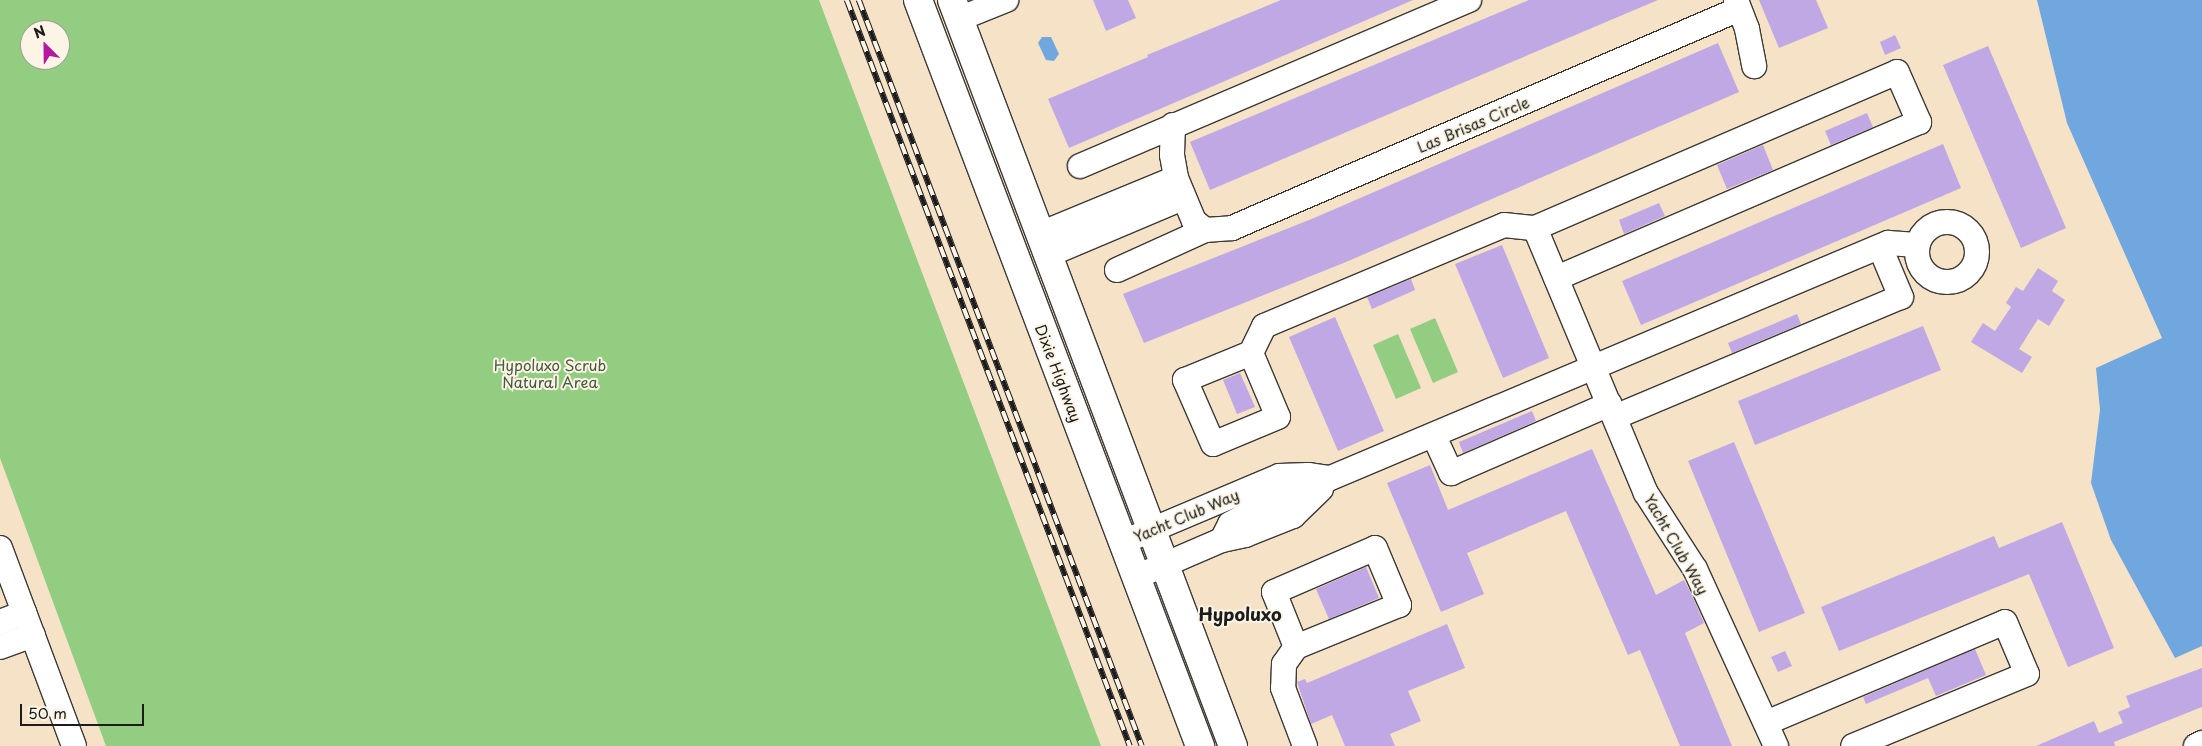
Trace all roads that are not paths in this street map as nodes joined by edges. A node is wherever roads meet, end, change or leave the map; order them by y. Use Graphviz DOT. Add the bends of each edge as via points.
graph roads {
  1 [pos="918,0"];
  2 [pos="1006,0"];
  3 [pos="1469,0"];
  4 [pos="1738,5"];
  5 [pos="956,9"];
  6 [pos="1754,66"];
  7 [pos="1173,125"];
  8 [pos="1080,166"];
  9 [pos="1180,188"];
  10 [pos="1535,228"];
  11 [pos="1204,230"];
  12 [pos="1044,245"];
  13 [pos="1917,245"];
  14 [pos="1880,247"];
  15 [pos="1117,270"];
  16 [pos="1556,278"];
  17 [pos="1251,353"];
  18 [pos="1596,367"];
  19 [pos="1612,410"];
  20 [pos="1434,436"];
  21 [pos="1332,479"];
  22 [pos="1256,508"];
  23 [pos="1152,529"];
  24 [pos="1123,542"];
  25 [pos="0,548"];
  26 [pos="1166,565"];
  27 [pos="1136,577"];
  28 [pos="24,613"];
  29 [pos="0,622"];
  30 [pos="33,635"];
  31 [pos="0,647"];
  32 [pos="1296,648"];
  33 [pos="1766,723"];
  34 [pos="2202,744"];
  35 [pos="74,746"];
  36 [pos="1200,746"];
  37 [pos="1233,746"];
  38 [pos="1305,746"];
  39 [pos="1776,746"];
  40 [pos="1853,746"];
  41 [pos="2196,746"];
  1 -- 24 [label="main road, Dixie Highway"];
  2 -- 5 [label="street"];
  3 -- 7 [label="street"];
  4 -- 6 [label="street, Las Brisas Circle"];
  4 -- 11 [label="street, Las Brisas Circle" via="1232,228"];
  5 -- 12 [label="main road, Dixie Highway"];
  7 -- 8 [label="street"];
  7 -- 9 [label="street" via="1172,155"];
  9 -- 11 [label="street" via="1194,221"];
  9 -- 12 [label="street"];
  10 -- 16 [label="street"];
  10 -- 16 [label="street" via="1897,72 1919,122"];
  10 -- 17 [label="street" via="1504,225 1264,326"];
  11 -- 15 [label="street, Las Brisas Circle"];
  12 -- 23 [label="main road, Dixie Highway"];
  13 -- 14 [label="street, Yacht Club Way" via="1888,243"];
  14 -- 18 [label="street, Yacht Club Way"];
  14 -- 19 [label="street" via="1901,297"];
  16 -- 18 [label="street"];
  18 -- 19 [label="street, Yacht Club Way"];
  18 -- 20 [label="street, Yacht Club Way"];
  19 -- 20 [label="street" via="1451,473"];
  19 -- 33 [label="street, Yacht Club Way" via="1646,493 1695,569"];
  20 -- 21 [label="street, Yacht Club Way"];
  21 -- 22 [label="street, Yacht Club Way" via="1293,516"];
  21 -- 22 [label="street, Yacht Club Way" via="1308,475 1279,476"];
  22 -- 23 [label="street, Yacht Club Way"];
  22 -- 26 [label="street, Yacht Club Way" via="1222,540"];
  23 -- 24 [label="street, Yacht Club Way"];
  23 -- 26 [label="main road, Dixie Highway"];
  24 -- 27 [label="main road, Dixie Highway"];
  25 -- 28 [label="street"];
  26 -- 27 [label="street, Yacht Club Way"];
  26 -- 37 [label="main road, Dixie Highway"];
  27 -- 36 [label="main road, Dixie Highway"];
  28 -- 29 [label="street"];
  28 -- 30 [label="street"];
  30 -- 31 [label="street"];
  30 -- 35 [label="street"];
  32 -- 32 [label="street" via="1399,605 1375,548 1274,592"];
  32 -- 38 [label="street" via="1284,664 1283,688"];
  33 -- 39 [label="street, Yacht Club Way"];
  33 -- 40 [label="street" via="2004,622 2027,674"];
  34 -- 41 [label="street"];
}
